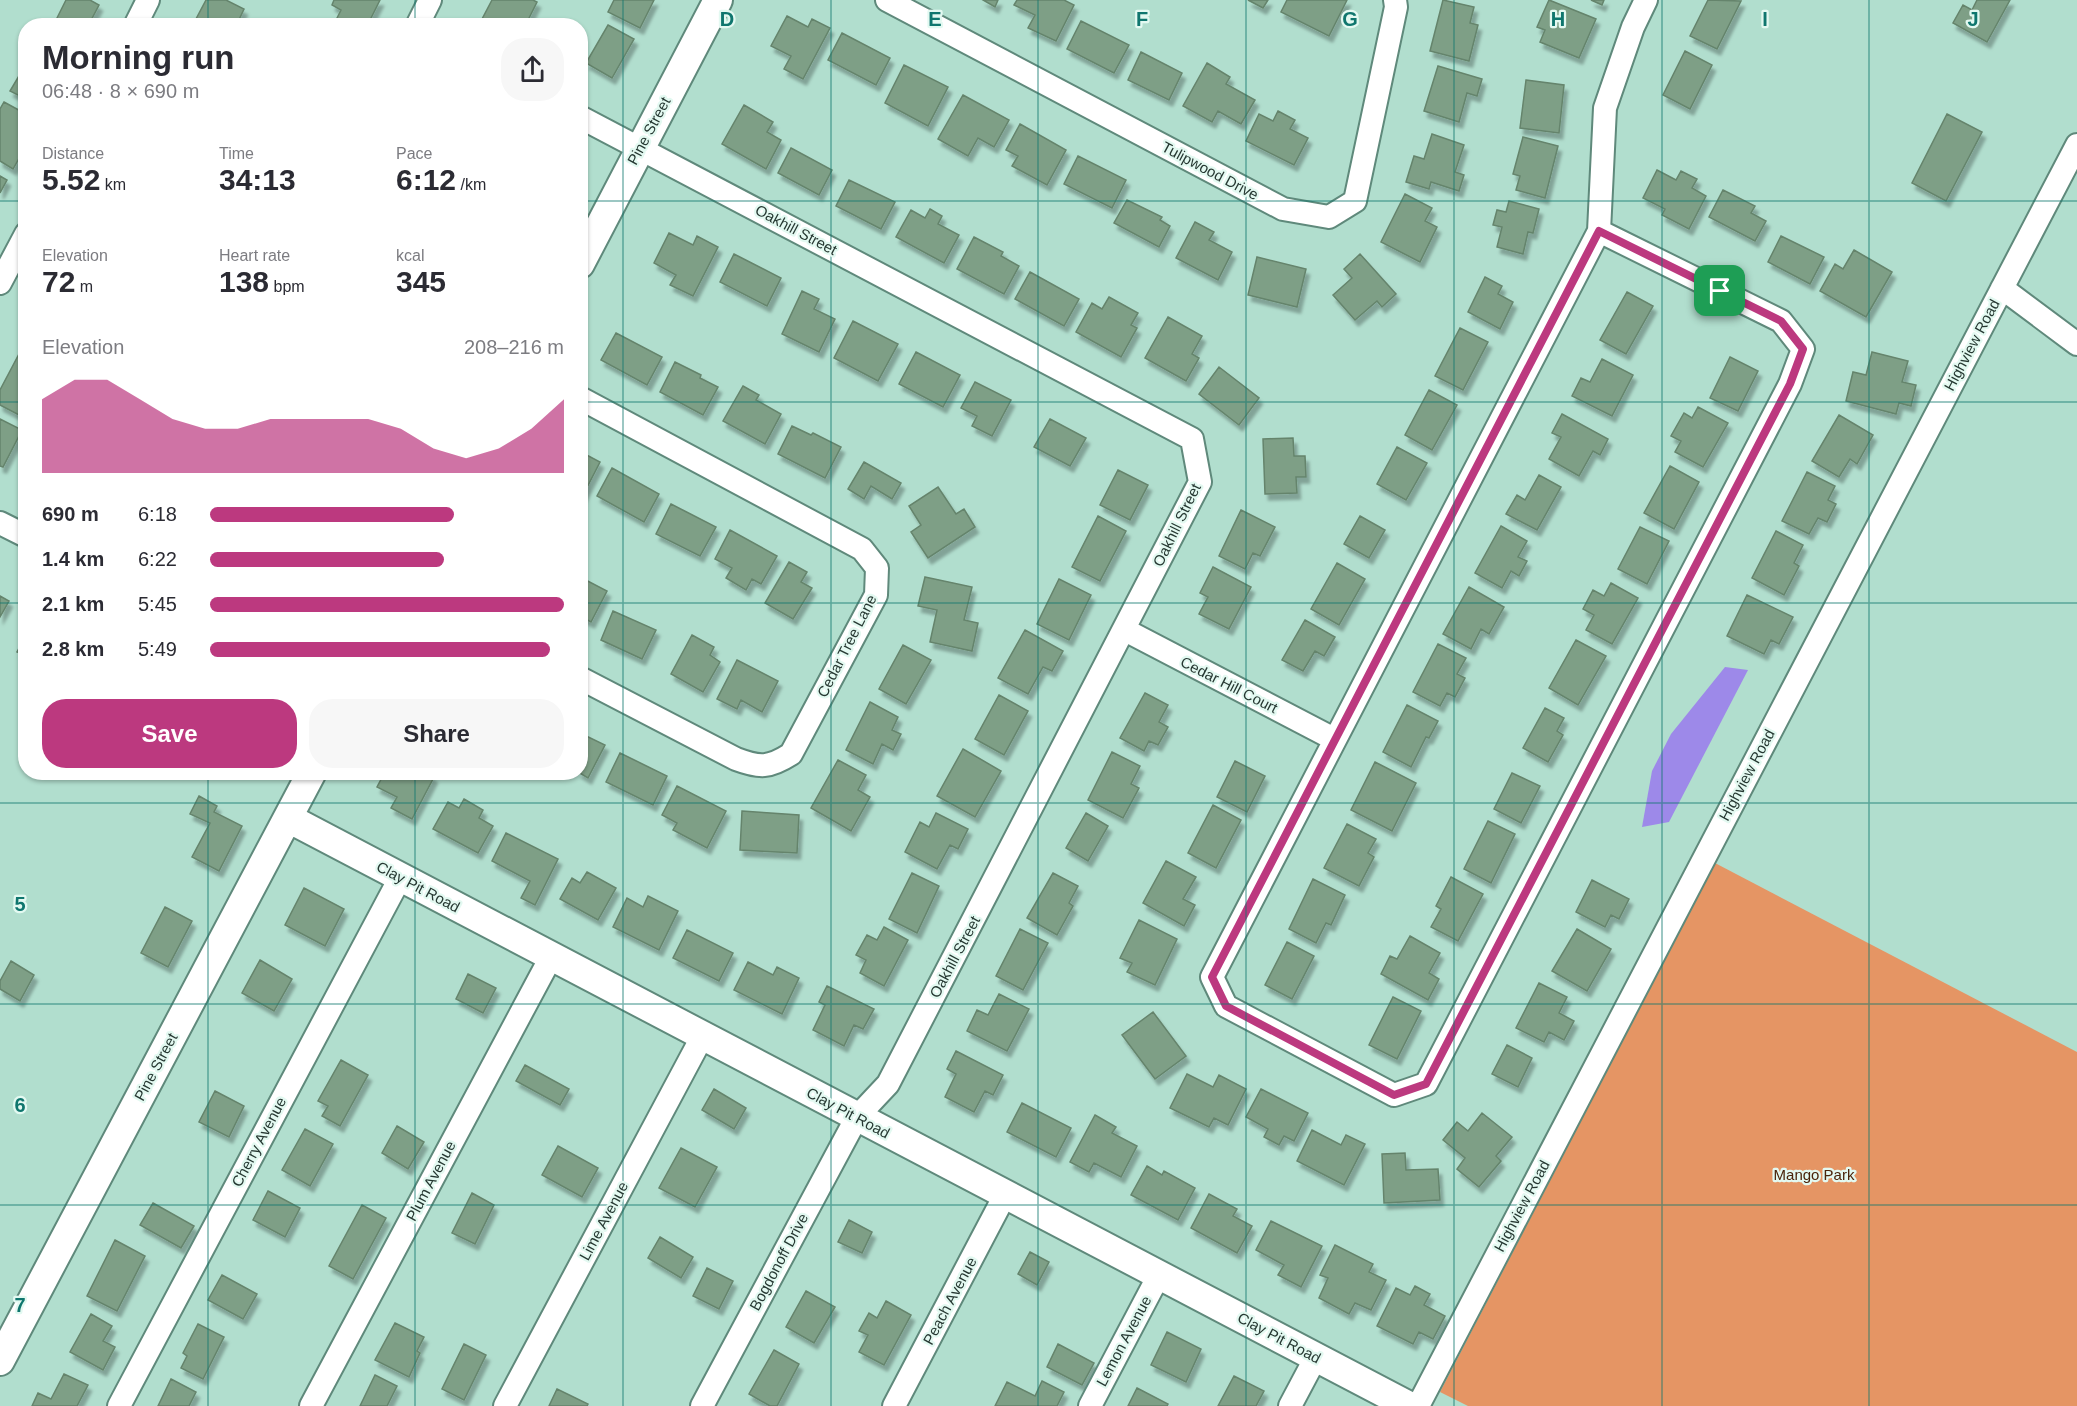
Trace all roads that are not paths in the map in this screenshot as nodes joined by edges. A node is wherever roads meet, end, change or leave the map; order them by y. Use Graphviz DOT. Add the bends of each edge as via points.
graph roads {
  1 [pos="148,0"];
  2 [pos="430,0"];
  3 [pos="718,0"];
  4 [pos="887,0"];
  5 [pos="1395,0"];
  6 [pos="1646,0"];
  7 [pos="139,18"];
  8 [pos="421,18"];
  9 [pos="588,121"];
  10 [pos="2077,145"];
  11 [pos="640,147"];
  12 [pos="1599,231"];
  13 [pos="588,248"];
  14 [pos="18,249"];
  15 [pos="0,283"];
  16 [pos="2002,288"];
  17 [pos="2077,344"];
  18 [pos="588,402"];
  19 [pos="0,523"];
  20 [pos="18,532"];
  21 [pos="1125,630"];
  22 [pos="588,682"];
  23 [pos="1334,739"];
  24 [pos="308,780"];
  25 [pos="288,818"];
  26 [pos="400,878"];
  27 [pos="551,957"];
  28 [pos="702,1036"];
  29 [pos="857,1117"];
  30 [pos="1005,1195"];
  31 [pos="1159,1275"];
  32 [pos="1316,1357"];
  33 [pos="0,1361"];
  34 [pos="119,1406"];
  35 [pos="311,1406"];
  36 [pos="506,1406"];
  37 [pos="702,1406"];
  38 [pos="894,1406"];
  39 [pos="1090,1406"];
  40 [pos="1290,1406"];
  41 [pos="1409,1406"];
  42 [pos="1418,1406"];
  1 -- 7 [label="street"];
  2 -- 8 [label="street"];
  3 -- 11 [label="street, Pine Street"];
  4 -- 5 [label="street, Tulipwood Drive" via="1283,209 1329,217 1355,201"];
  6 -- 12 [label="street" via="1605,108"];
  9 -- 11 [label="street, Oakhill Street"];
  10 -- 16 [label="street, Highview Road"];
  11 -- 13 [label="street, Pine Street"];
  11 -- 21 [label="street, Oakhill Street" via="1192,439 1200,482"];
  12 -- 23 [label="street"];
  12 -- 23 [label="street" via="1781,321 1803,349 1785,395 1426,1084 1394,1095 1226,1006 1212,977"];
  14 -- 15 [label="street"];
  16 -- 17 [label="street"];
  16 -- 42 [label="street, Highview Road"];
  18 -- 22 [label="street, Cedar Tree Lane" via="862,549 877,567 876,595 791,754 778,763 756,766 736,759"];
  19 -- 20 [label="street"];
  21 -- 23 [label="street, Cedar Hill Court"];
  21 -- 29 [label="street, Oakhill Street" via="888,1084"];
  24 -- 25 [label="street, Pine Street"];
  25 -- 26 [label="street, Clay Pit Road"];
  25 -- 33 [label="street, Pine Street"];
  26 -- 27 [label="street, Clay Pit Road"];
  26 -- 34 [label="street, Cherry Avenue"];
  27 -- 28 [label="street, Clay Pit Road"];
  27 -- 35 [label="street, Plum Avenue"];
  28 -- 29 [label="street, Clay Pit Road"];
  28 -- 36 [label="street, Lime Avenue"];
  29 -- 30 [label="street, Clay Pit Road"];
  29 -- 37 [label="street, Bogdonoff Drive"];
  30 -- 31 [label="street, Clay Pit Road"];
  30 -- 38 [label="street, Peach Avenue"];
  31 -- 32 [label="street, Clay Pit Road"];
  31 -- 39 [label="street, Lemon Avenue"];
  32 -- 40 [label="street"];
  32 -- 41 [label="street, Clay Pit Road"];
}
